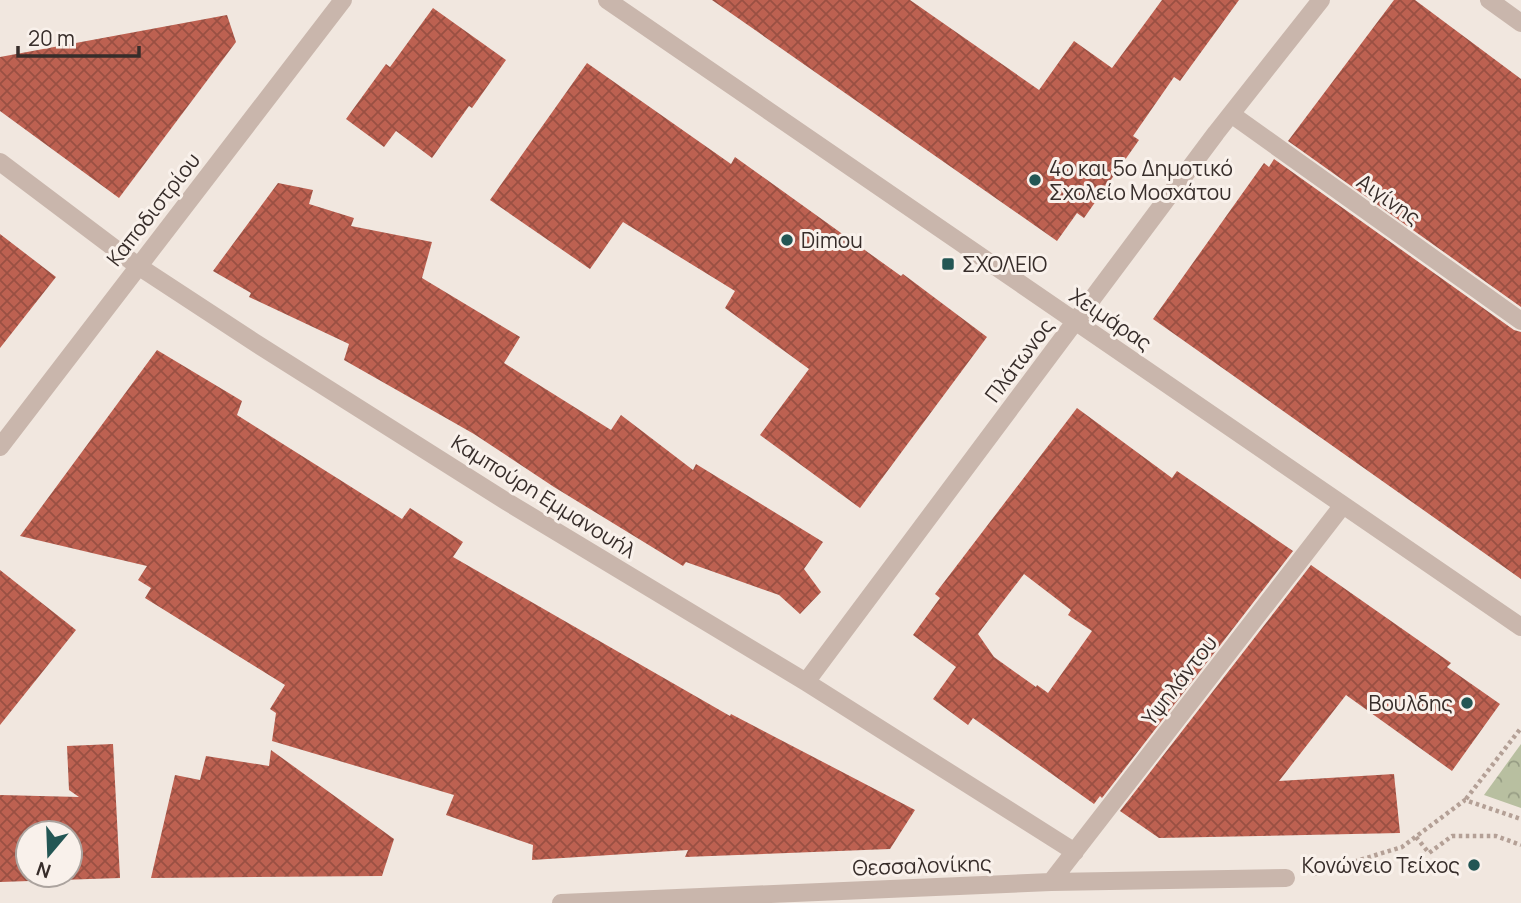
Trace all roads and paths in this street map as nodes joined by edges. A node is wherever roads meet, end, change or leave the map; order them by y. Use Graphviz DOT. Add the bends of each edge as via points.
graph roads {
  1 [pos="343,0"];
  2 [pos="607,0"];
  3 [pos="1321,0"];
  4 [pos="1489,0"];
  5 [pos="1521,23"];
  6 [pos="1231,114"];
  7 [pos="0,162"];
  8 [pos="138,266"];
  9 [pos="1521,321"];
  10 [pos="1075,323"];
  11 [pos="0,447"];
  12 [pos="1343,505"];
  13 [pos="1521,627"];
  14 [pos="806,682"];
  15 [pos="1521,728"];
  16 [pos="1465,800"];
  17 [pos="1521,819"];
  18 [pos="1416,837"];
  19 [pos="1521,845"];
  20 [pos="1075,852"];
  21 [pos="1322,873"];
  22 [pos="1286,878"];
  23 [pos="1051,882"];
  24 [pos="561,903"];
  1 -- 8 [label="street, Καποδιστρίου"];
  2 -- 10 [label="street, Χειμάρας"];
  3 -- 6 [label="street, Πλάτωνος"];
  4 -- 5 [label="street"];
  6 -- 9 [label="street, Αιγίνης"];
  6 -- 10 [label="street, Πλάτωνος"];
  7 -- 8 [label="street, Καμπούρη Εμμανουήλ"];
  8 -- 11 [label="street, Καποδιστρίου"];
  8 -- 14 [label="street, Καμπούρη Εμμανουήλ" via="504,500"];
  10 -- 12 [label="street, Χειμάρας"];
  10 -- 14 [label="street, Πλάτωνος"];
  12 -- 13 [label="street, Χειμάρας"];
  12 -- 20 [label="street, Υψηλάντου"];
  14 -- 20 [label="street, Καμπούρη Εμμανουήλ"];
  15 -- 16 [label="path"];
  16 -- 17 [label="path"];
  16 -- 18 [label="path"];
  18 -- 19 [label="path" via="1429,853 1452,836 1496,836"];
  18 -- 21 [label="path" via="1402,847"];
  20 -- 23 [label="street, Υψηλάντου"];
  22 -- 23 [label="street, Θεσσαλονίκης"];
  23 -- 24 [label="street, Θεσσαλονίκης"];
}
